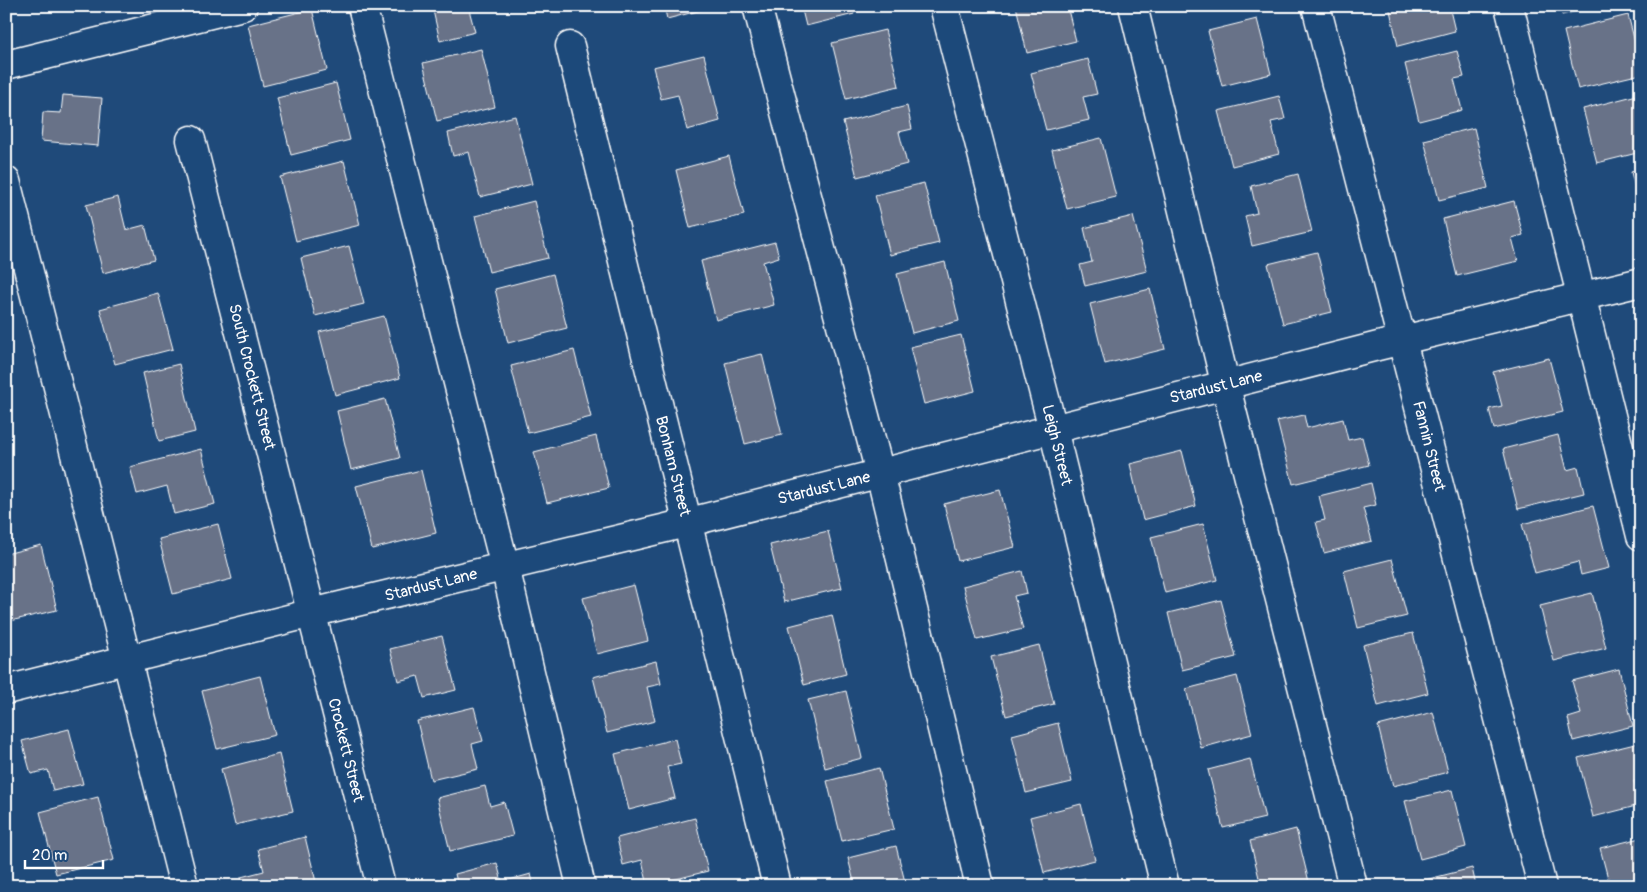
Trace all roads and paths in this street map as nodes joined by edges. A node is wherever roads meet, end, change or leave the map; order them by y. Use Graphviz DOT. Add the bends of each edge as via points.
graph roads {
  1 [pos="243,6"];
  2 [pos="362,6"];
  3 [pos="757,6"];
  4 [pos="944,6"];
  5 [pos="1133,6"];
  6 [pos="1316,6"];
  7 [pos="1509,6"];
  8 [pos="570,46"];
  9 [pos="6,65"];
  10 [pos="191,140"];
  11 [pos="6,180"];
  12 [pos="1641,282"];
  13 [pos="1580,297"];
  14 [pos="1402,340"];
  15 [pos="1226,385"];
  16 [pos="1053,429"];
  17 [pos="880,473"];
  18 [pos="687,523"];
  19 [pos="1641,536"];
  20 [pos="504,567"];
  21 [pos="312,614"];
  22 [pos="128,659"];
  23 [pos="6,690"];
  24 [pos="184,886"];
  25 [pos="381,886"];
  26 [pos="582,886"];
  27 [pos="777,886"];
  28 [pos="980,886"];
  29 [pos="1165,886"];
  30 [pos="1353,886"];
  31 [pos="1542,886"];
  1 -- 9 [label="street"];
  2 -- 20 [label="street"];
  3 -- 17 [label="street"];
  4 -- 16 [label="street, Leigh Street"];
  5 -- 15 [label="street"];
  6 -- 14 [label="street, Fannin Street"];
  7 -- 13 [label="street"];
  8 -- 18 [label="street, Bonham Street"];
  10 -- 21 [label="street, South Crockett Street"];
  11 -- 22 [label="street"];
  12 -- 13 [label="street, Stardust Lane"];
  13 -- 14 [label="street, Stardust Lane"];
  13 -- 19 [label="street"];
  14 -- 15 [label="street, Stardust Lane"];
  14 -- 31 [label="street, Fannin Street"];
  15 -- 16 [label="street, Stardust Lane"];
  15 -- 30 [label="street"];
  16 -- 17 [label="street, Stardust Lane"];
  16 -- 29 [label="street, Leigh Street"];
  17 -- 18 [label="street, Stardust Lane"];
  17 -- 28 [label="street"];
  18 -- 20 [label="street, Stardust Lane"];
  18 -- 27 [label="street, Bonham Street"];
  20 -- 21 [label="street, Stardust Lane"];
  20 -- 26 [label="street"];
  21 -- 22 [label="street, Stardust Lane"];
  21 -- 25 [label="street, Crockett Street"];
  22 -- 23 [label="street, Stardust Lane"];
  22 -- 24 [label="street"];
}
